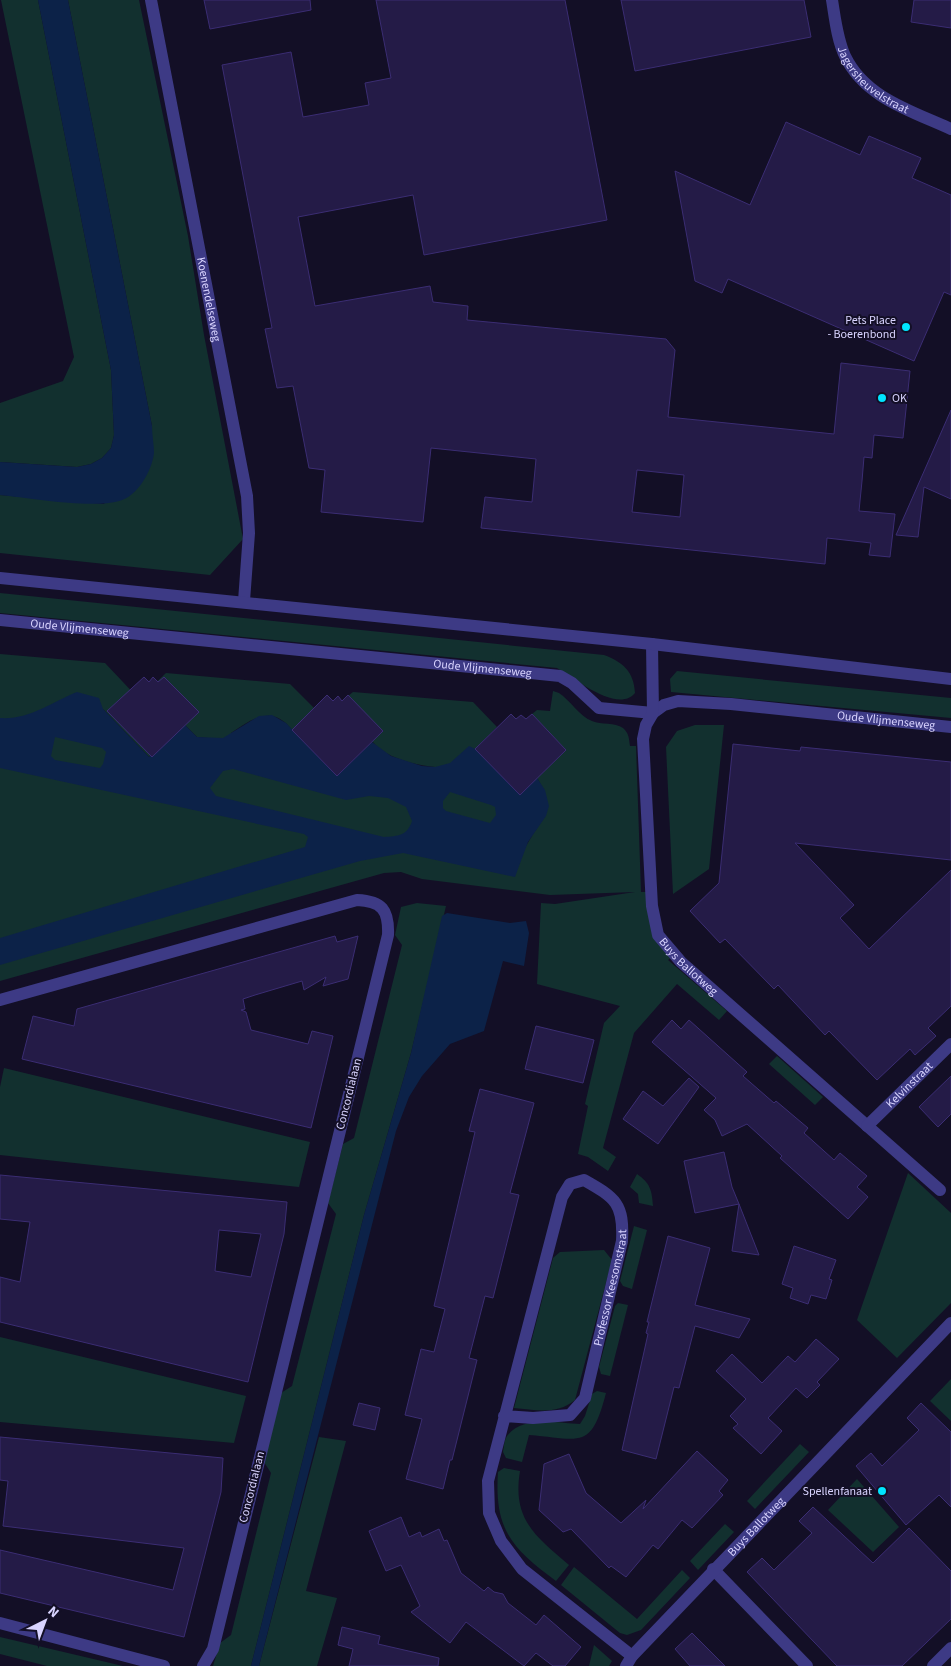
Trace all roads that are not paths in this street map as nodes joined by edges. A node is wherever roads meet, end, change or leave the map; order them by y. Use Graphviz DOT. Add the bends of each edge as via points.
graph roads {
  1 [pos="151,0"];
  2 [pos="832,0"];
  3 [pos="951,129"];
  4 [pos="0,578"];
  5 [pos="244,602"];
  6 [pos="0,620"];
  7 [pos="652,644"];
  8 [pos="951,678"];
  9 [pos="653,713"];
  10 [pos="951,727"];
  11 [pos="0,1000"];
  12 [pos="951,1044"];
  13 [pos="867,1126"];
  14 [pos="940,1190"];
  15 [pos="951,1323"];
  16 [pos="504,1416"];
  17 [pos="713,1570"];
  18 [pos="0,1623"];
  19 [pos="951,1648"];
  20 [pos="629,1661"];
  21 [pos="164,1666"];
  22 [pos="203,1666"];
  23 [pos="807,1666"];
  24 [pos="933,1666"];
  1 -- 5 [label="street, Koenendelseweg" via="247,496 249,533"];
  2 -- 3 [label="street, Jagersheuvelstraat" via="846,57 866,85 884,99"];
  4 -- 5 [label="street"];
  5 -- 7 [label="street"];
  6 -- 9 [label="street, Oude Vlijmenseweg" via="560,676 599,708"];
  7 -- 8 [label="street"];
  7 -- 9 [label="street, Buys Ballotweg"];
  9 -- 10 [label="street, Oude Vlijmenseweg" via="678,701"];
  9 -- 13 [label="street, Buys Ballotweg" via="643,739 652,906 658,935 681,962"];
  11 -- 22 [label="street, Concordialaan" via="357,900 373,901 384,910 389,921 213,1649"];
  12 -- 13 [label="street, Kelvinstraat"];
  13 -- 14 [label="street, Buys Ballotweg"];
  15 -- 17 [label="street, Buys Ballotweg"];
  16 -- 16 [label="street, Professor Keesomstraat" via="562,1197 570,1184 584,1180 606,1192 617,1204 623,1218 622,1242 585,1398 570,1416"];
  16 -- 20 [label="street, Professor Keesomstraat" via="488,1481 489,1513 501,1541 522,1569"];
  17 -- 20 [label="street, Buys Ballotweg"];
  17 -- 23 [label="street"];
  18 -- 21 [label="street"];
  19 -- 24 [label="street"];
}
